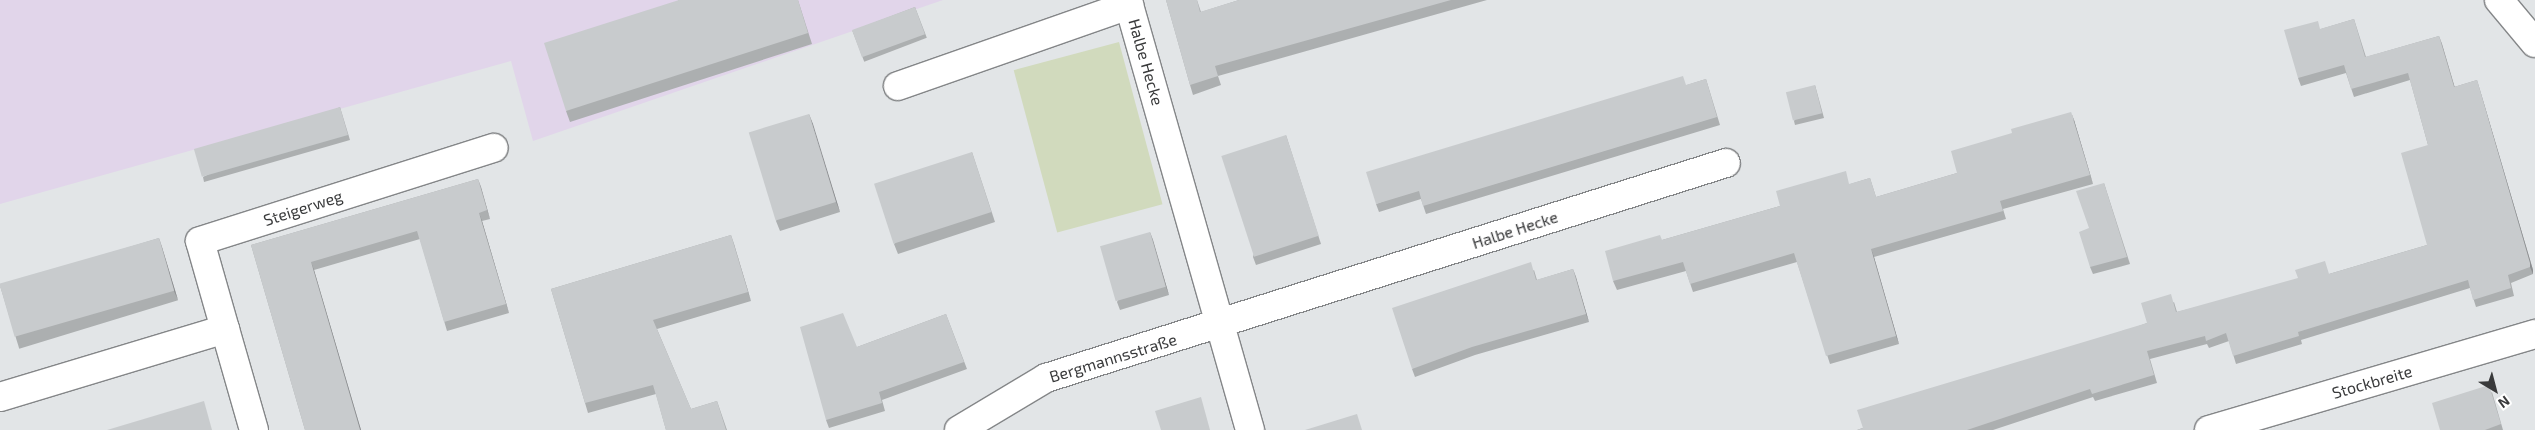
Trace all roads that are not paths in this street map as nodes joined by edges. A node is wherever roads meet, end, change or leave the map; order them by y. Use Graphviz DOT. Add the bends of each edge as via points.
graph roads {
  1 [pos="2499,0"];
  2 [pos="2535,43"];
  3 [pos="898,86"];
  4 [pos="494,148"];
  5 [pos="1726,163"];
  6 [pos="1219,325"];
  7 [pos="225,330"];
  8 [pos="2535,334"];
  9 [pos="0,397"];
  10 [pos="254,430"];
  11 [pos="959,430"];
  12 [pos="1250,430"];
  13 [pos="2209,430"];
  1 -- 2 [label="street"];
  3 -- 6 [label="street, Halbe Hecke" via="1129,5"];
  4 -- 7 [label="street, Steigerweg" via="200,241"];
  5 -- 6 [label="street, Halbe Hecke"];
  6 -- 11 [label="street, Bergmannsstraße" via="1046,378"];
  6 -- 12 [label="street, Halbe Hecke"];
  7 -- 9 [label="street"];
  7 -- 10 [label="street, Steigerweg"];
  8 -- 13 [label="street, Stockbreite"];
}
